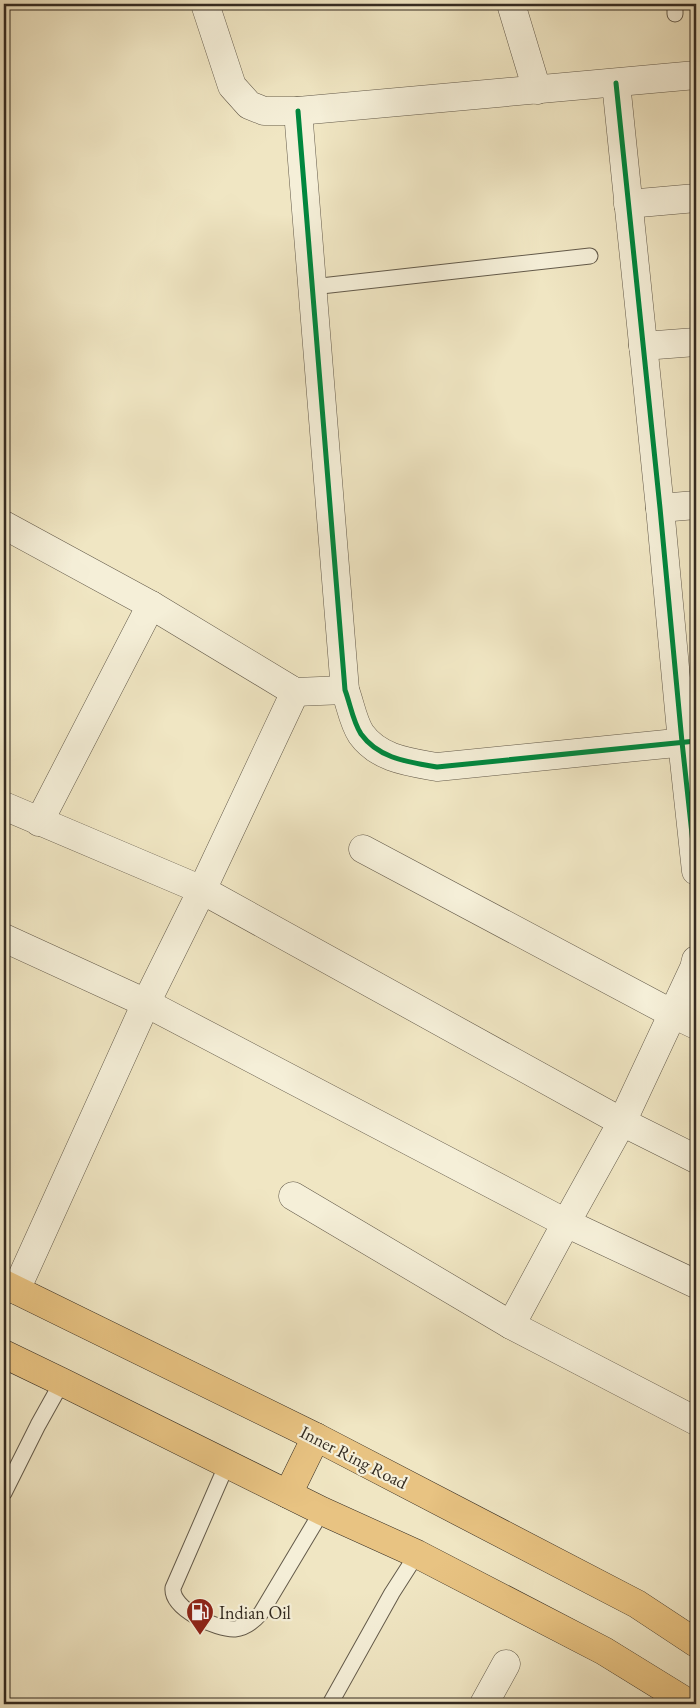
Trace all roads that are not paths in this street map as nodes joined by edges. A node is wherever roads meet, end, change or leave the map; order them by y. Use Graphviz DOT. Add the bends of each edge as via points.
graph roads {
  1 [pos="204,4"];
  2 [pos="511,4"];
  3 [pos="696,75"];
  4 [pos="616,83"];
  5 [pos="536,90"];
  6 [pos="298,110"];
  7 [pos="696,198"];
  8 [pos="628,204"];
  9 [pos="590,256"];
  10 [pos="312,287"];
  11 [pos="696,342"];
  12 [pos="643,346"];
  13 [pos="696,504"];
  14 [pos="660,508"];
  15 [pos="4,525"];
  16 [pos="152,605"];
  17 [pos="345,690"];
  18 [pos="295,692"];
  19 [pos="689,742"];
  20 [pos="4,806"];
  21 [pos="39,822"];
  22 [pos="363,850"];
  23 [pos="696,871"];
  24 [pos="202,890"];
  25 [pos="4,938"];
  26 [pos="696,960"];
  27 [pos="146,1003"];
  28 [pos="685,1019"];
  29 [pos="622,1122"];
  30 [pos="696,1158"];
  31 [pos="293,1196"];
  32 [pos="566,1223"];
  33 [pos="696,1284"];
  34 [pos="10,1287"];
  35 [pos="511,1325"];
  36 [pos="4,1354"];
  37 [pos="62,1382"];
  38 [pos="696,1421"];
  39 [pos="316,1437"];
  40 [pos="227,1464"];
  41 [pos="4,1493"];
  42 [pos="288,1494"];
  43 [pos="322,1511"];
  44 [pos="417,1554"];
  45 [pos="696,1643"];
  46 [pos="506,1664"];
  47 [pos="330,1704"];
  48 [pos="484,1704"];
  49 [pos="690,1704"];
  1 -- 6 [label="street" via="232,86 249,105 264,111"];
  2 -- 5 [label="street"];
  3 -- 4 [label="street"];
  4 -- 5 [label="street"];
  4 -- 8 [label="street"];
  5 -- 6 [label="street"];
  6 -- 10 [label="street"];
  7 -- 8 [label="street"];
  8 -- 12 [label="street"];
  9 -- 10 [label="lane"];
  10 -- 17 [label="street"];
  11 -- 12 [label="street"];
  12 -- 14 [label="street"];
  13 -- 14 [label="street"];
  14 -- 19 [label="street"];
  15 -- 16 [label="street"];
  16 -- 18 [label="street"];
  16 -- 21 [label="street"];
  17 -- 18 [label="street"];
  17 -- 19 [label="street" via="360,733 376,749 398,760 437,766"];
  18 -- 24 [label="street"];
  19 -- 23 [label="street"];
  20 -- 21 [label="street"];
  21 -- 24 [label="street"];
  22 -- 28 [label="street"];
  24 -- 27 [label="street"];
  24 -- 29 [label="street"];
  25 -- 27 [label="street"];
  26 -- 28 [label="street"];
  27 -- 32 [label="street"];
  27 -- 34 [label="street"];
  28 -- 29 [label="street"];
  29 -- 30 [label="street"];
  29 -- 32 [label="street"];
  31 -- 35 [label="street"];
  32 -- 33 [label="street"];
  32 -- 35 [label="street"];
  34 -- 39 [label="highway, Inner Ring Road"];
  35 -- 38 [label="street"];
  36 -- 37 [label="highway"];
  37 -- 40 [label="highway"];
  37 -- 41 [label="lane"];
  39 -- 42 [label="highway"];
  39 -- 45 [label="highway, Inner Ring Road" via="637,1604"];
  40 -- 42 [label="highway"];
  40 -- 43 [label="lane" via="173,1588 181,1606 203,1619 234,1629 254,1622"];
  42 -- 43 [label="highway"];
  43 -- 44 [label="highway"];
  44 -- 47 [label="lane"];
  44 -- 49 [label="highway" via="604,1650"];
  46 -- 48 [label="street"];
}
